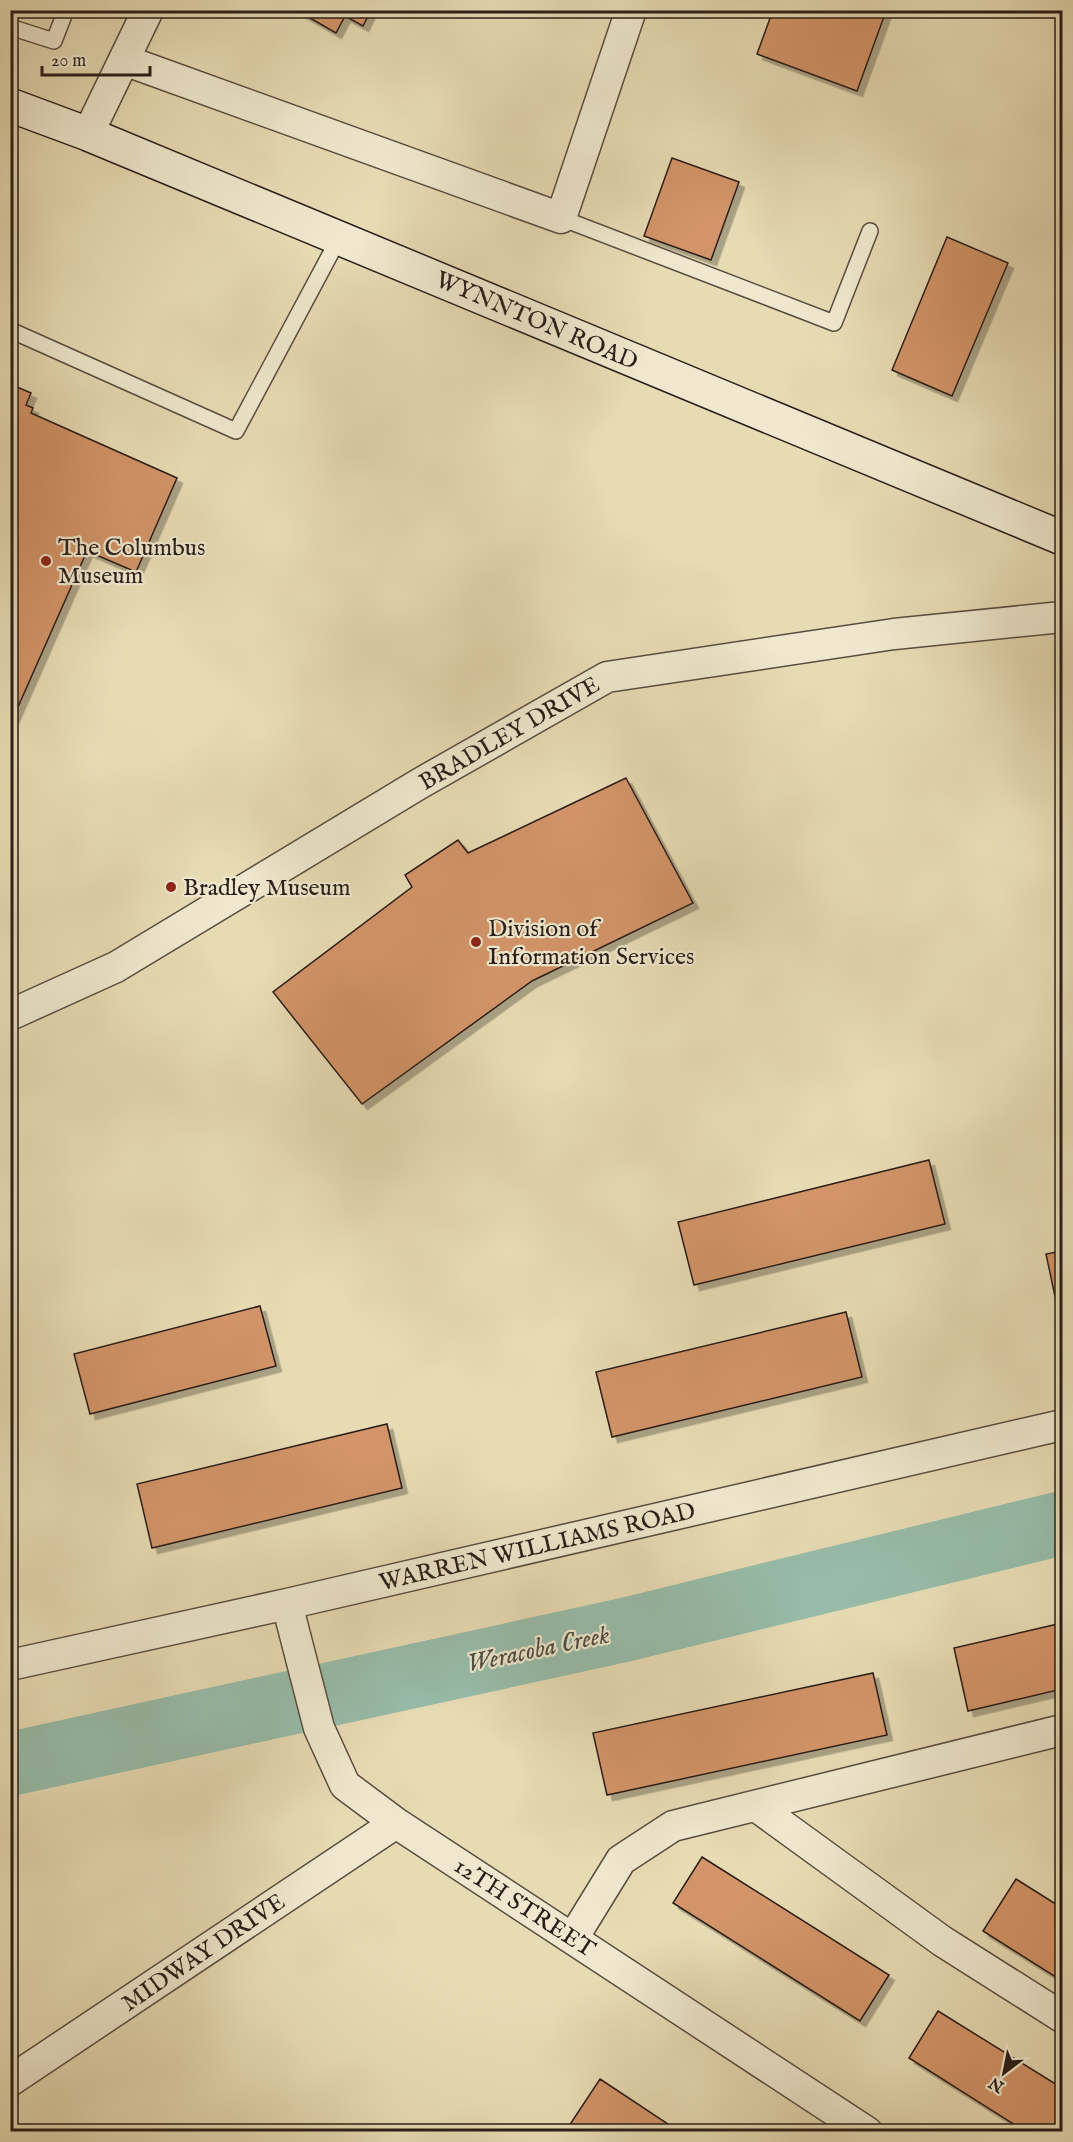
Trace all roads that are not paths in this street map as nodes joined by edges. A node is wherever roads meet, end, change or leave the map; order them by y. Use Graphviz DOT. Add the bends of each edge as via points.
graph roads {
  1 [pos="66,10"];
  2 [pos="148,10"];
  3 [pos="632,10"];
  4 [pos="10,27"];
  5 [pos="124,60"];
  6 [pos="10,105"];
  7 [pos="88,134"];
  8 [pos="561,219"];
  9 [pos="870,231"];
  10 [pos="339,238"];
  11 [pos="10,330"];
  12 [pos="1062,538"];
  13 [pos="1062,617"];
  14 [pos="10,1015"];
  15 [pos="1062,1425"];
  16 [pos="287,1604"];
  17 [pos="10,1665"];
  18 [pos="1062,1731"];
  19 [pos="756,1806"];
  20 [pos="396,1823"];
  21 [pos="573,1938"];
  22 [pos="1062,2017"];
  23 [pos="10,2081"];
  24 [pos="867,2132"];
  1 -- 4 [label="lane" via="54,41"];
  2 -- 5 [label="street"];
  3 -- 8 [label="street"];
  5 -- 7 [label="street"];
  5 -- 8 [label="street"];
  6 -- 7 [label="main road, WYNNTON ROAD"];
  7 -- 10 [label="main road, WYNNTON ROAD"];
  8 -- 9 [label="lane" via="834,323"];
  10 -- 11 [label="lane" via="236,431"];
  10 -- 12 [label="main road, WYNNTON ROAD"];
  13 -- 14 [label="street, BRADLEY DRIVE" via="894,634 607,677 419,784 116,967"];
  15 -- 16 [label="street, WARREN WILLIAMS ROAD"];
  16 -- 17 [label="street, WARREN WILLIAMS ROAD"];
  16 -- 20 [label="street, 12TH STREET" via="319,1728 345,1785"];
  18 -- 19 [label="street"];
  19 -- 21 [label="street" via="673,1826 621,1860"];
  19 -- 22 [label="street" via="942,1941"];
  20 -- 21 [label="street, 12TH STREET"];
  20 -- 23 [label="street, MIDWAY DRIVE"];
  21 -- 24 [label="street, 12TH STREET"];
}
